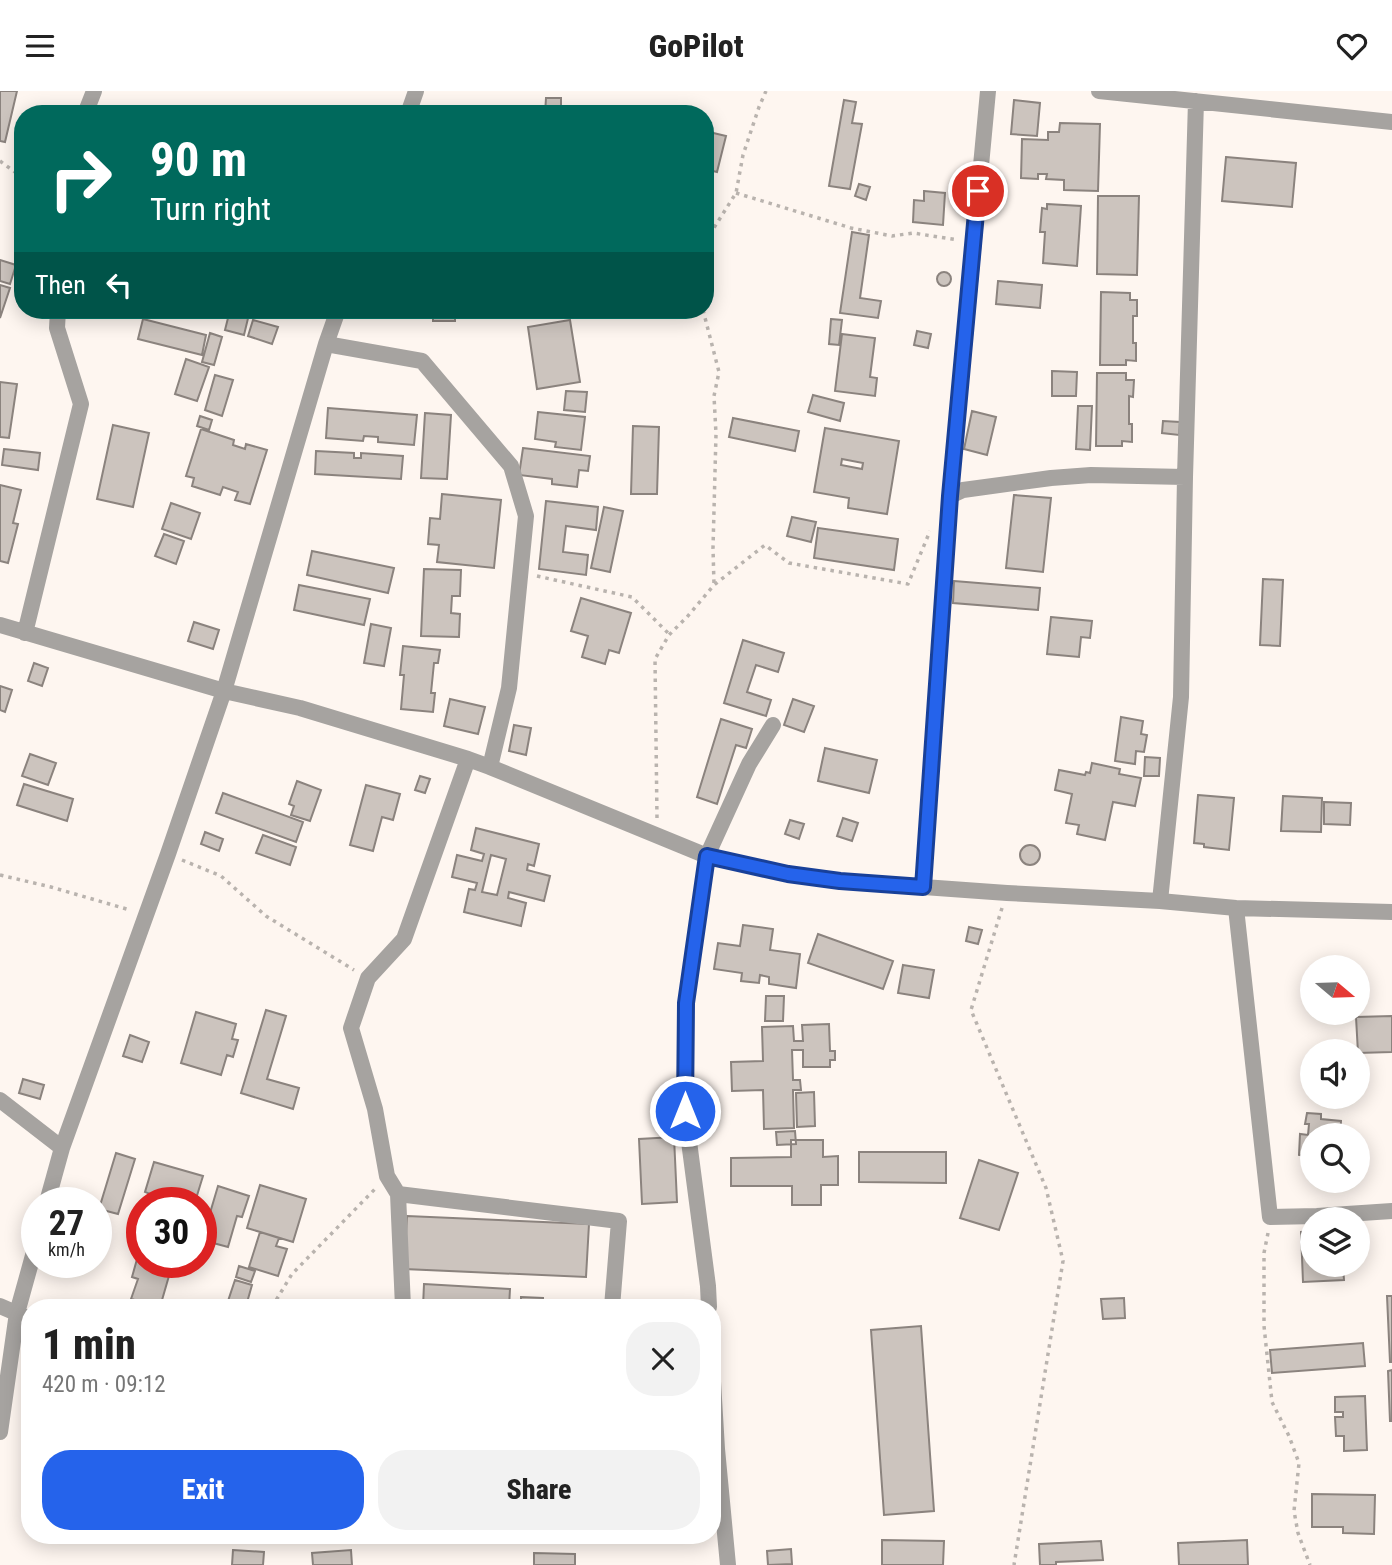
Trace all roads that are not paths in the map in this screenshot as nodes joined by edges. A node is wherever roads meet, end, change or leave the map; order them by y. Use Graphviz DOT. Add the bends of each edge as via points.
graph roads {
  1 [pos="988,91"];
  2 [pos="1099,91"];
  3 [pos="1196,101"];
  4 [pos="1392,122"];
  5 [pos="58,319"];
  6 [pos="335,319"];
  7 [pos="326,344"];
  8 [pos="1185,477"];
  9 [pos="950,496"];
  10 [pos="0,625"];
  11 [pos="25,633"];
  12 [pos="223,691"];
  13 [pos="773,725"];
  14 [pos="468,759"];
  15 [pos="490,767"];
  16 [pos="707,856"];
  17 [pos="923,887"];
  18 [pos="1160,901"];
  19 [pos="1236,908"];
  20 [pos="1392,912"];
  21 [pos="0,1100"];
  22 [pos="62,1147"];
  23 [pos="51,1187"];
  24 [pos="398,1194"];
  25 [pos="1392,1211"];
  26 [pos="30,1278"];
  27 [pos="26,1299"];
  28 [pos="403,1299"];
  29 [pos="613,1299"];
  30 [pos="709,1299"];
  31 [pos="0,1306"];
  32 [pos="21,1315"];
  33 [pos="21,1326"];
  34 [pos="0,1432"];
  35 [pos="721,1507"];
  36 [pos="728,1565"];
  1 -- 9 [label="street"];
  2 -- 3 [label="street"];
  3 -- 4 [label="street"];
  3 -- 8 [label="street"];
  5 -- 11 [label="street" via="81,404"];
  6 -- 7 [label="street"];
  7 -- 12 [label="street"];
  7 -- 15 [label="street" via="422,361 511,466 526,516 509,688"];
  8 -- 9 [label="street" via="1051,478 963,490"];
  8 -- 18 [label="street" via="1181,697"];
  9 -- 17 [label="street"];
  10 -- 11 [label="street"];
  11 -- 12 [label="street"];
  12 -- 14 [label="street" via="300,708"];
  12 -- 22 [label="street"];
  13 -- 16 [label="street" via="749,764"];
  14 -- 15 [label="street"];
  14 -- 24 [label="street" via="404,939 368,978 351,1028 375,1109 387,1176"];
  15 -- 16 [label="street"];
  16 -- 17 [label="street" via="788,874"];
  16 -- 30 [label="street" via="686,1003 685,1111"];
  17 -- 18 [label="street"];
  18 -- 19 [label="street"];
  19 -- 20 [label="street"];
  19 -- 25 [label="street" via="1270,1217"];
  21 -- 22 [label="street"];
  22 -- 23 [label="street"];
  24 -- 28 [label="street"];
  24 -- 29 [label="street" via="619,1221"];
  26 -- 27 [label="street"];
  31 -- 32 [label="street"];
  33 -- 34 [label="street"];
  35 -- 36 [label="street"];
}
